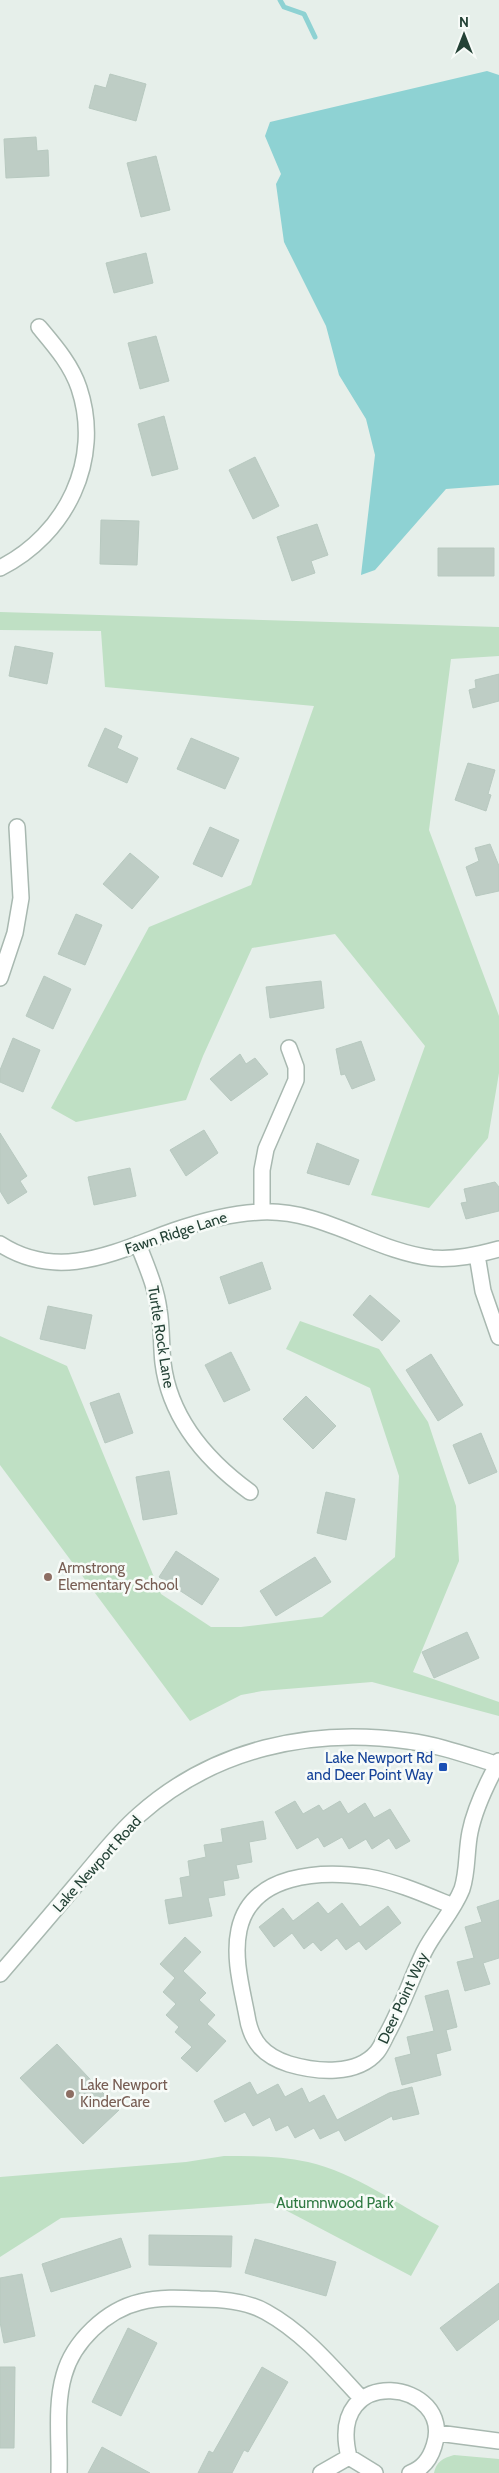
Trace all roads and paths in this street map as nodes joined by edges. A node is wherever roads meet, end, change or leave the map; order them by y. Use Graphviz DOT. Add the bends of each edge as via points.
graph roads {
  1 [pos="39,327"];
  2 [pos="0,568"];
  3 [pos="17,827"];
  4 [pos="0,978"];
  5 [pos="289,1048"];
  6 [pos="262,1212"];
  7 [pos="0,1244"];
  8 [pos="138,1244"];
  9 [pos="499,1249"];
  10 [pos="477,1255"];
  11 [pos="499,1337"];
  12 [pos="250,1492"];
  13 [pos="498,1763"];
  14 [pos="453,1906"];
  15 [pos="0,1974"];
  16 [pos="361,2398"];
  17 [pos="438,2434"];
  18 [pos="499,2441"];
  19 [pos="349,2457"];
  20 [pos="59,2473"];
  21 [pos="321,2473"];
  22 [pos="375,2473"];
  23 [pos="410,2473"];
  1 -- 2 [label="street" via="61,355 78,387 86,426 85,456 79,482 56,525 37,544"];
  3 -- 4 [label="street" via="21,898 15,933"];
  5 -- 6 [label="street" via="296,1067 296,1080 266,1150 262,1170"];
  6 -- 8 [label="street, Fawn Ridge Lane" via="210,1219"];
  6 -- 10 [label="street, Fawn Ridge Lane" via="309,1216 407,1253 432,1258"];
  7 -- 8 [label="street, Fawn Ridge Lane" via="29,1257 52,1262 98,1258"];
  8 -- 12 [label="street, Turtle Rock Lane" via="159,1309 163,1364 176,1411 206,1456"];
  9 -- 10 [label="street, Fawn Ridge Lane"];
  10 -- 11 [label="street" via="483,1291"];
  13 -- 14 [label="street, Deer Point Way" via="480,1799 470,1833 462,1888"];
  13 -- 15 [label="street, Lake Newport Road" via="445,1748 369,1737 286,1743 215,1764 169,1791 111,1843"];
  14 -- 14 [label="street, Deer Point Way" via="425,1950 402,2006 377,2052 352,2069 305,2069 276,2060 260,2049 249,2026 237,1963 239,1930 250,1904 267,1888 301,1876 369,1877"];
  16 -- 17 [label="street" via="379,2390 401,2390 421,2400 431,2413"];
  16 -- 19 [label="street" via="351,2410 346,2427"];
  16 -- 20 [label="street" via="299,2334 265,2311 223,2299 170,2298 139,2302 110,2315 81,2342 64,2374 58,2405"];
  17 -- 18 [label="street"];
  17 -- 23 [label="street" via="432,2452 420,2470"];
  19 -- 21 [label="street"];
  19 -- 22 [label="street"];
}
